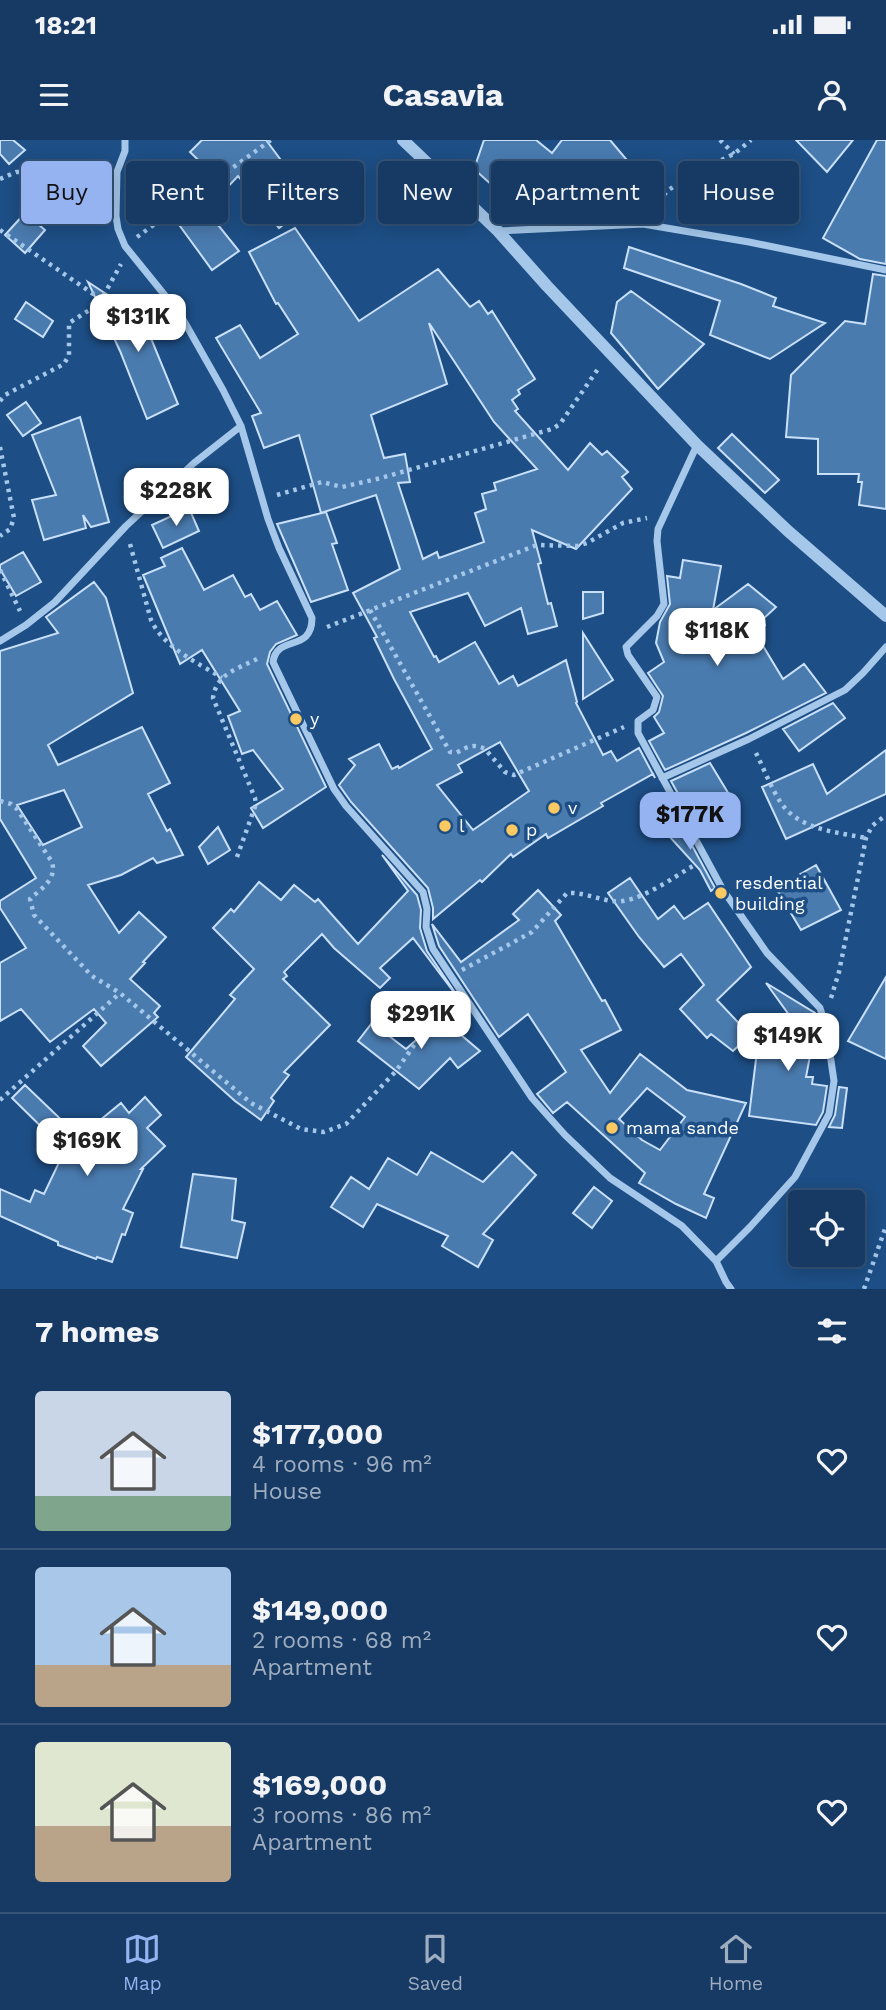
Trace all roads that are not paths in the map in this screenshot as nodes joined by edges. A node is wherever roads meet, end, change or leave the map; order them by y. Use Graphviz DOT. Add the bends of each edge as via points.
graph roads {
  1 [pos="125,140"];
  2 [pos="402,140"];
  3 [pos="498,231"];
  4 [pos="886,270"];
  5 [pos="241,426"];
  6 [pos="697,445"];
  7 [pos="886,616"];
  8 [pos="0,641"];
  9 [pos="886,647"];
  10 [pos="662,778"];
  11 [pos="716,1261"];
  12 [pos="732,1289"];
  1 -- 5 [label="street" via="117,172 118,229 127,248 180,314"];
  2 -- 3 [label="street"];
  3 -- 4 [label="street" via="643,224"];
  3 -- 6 [label="street"];
  5 -- 8 [label="street" via="126,526 55,602"];
  5 -- 11 [label="street" via="279,548 312,618 308,635 279,647 273,662 334,789 423,892 433,949 532,1098 610,1178 682,1226"];
  6 -- 7 [label="street"];
  6 -- 10 [label="street" via="658,529 664,604 626,648 657,697 653,710 638,720 638,733"];
  9 -- 10 [label="street" via="845,690"];
  10 -- 11 [label="street" via="723,890 767,954 814,1000 823,1017 834,1082 829,1114 795,1177"];
  11 -- 12 [label="street"];
}
